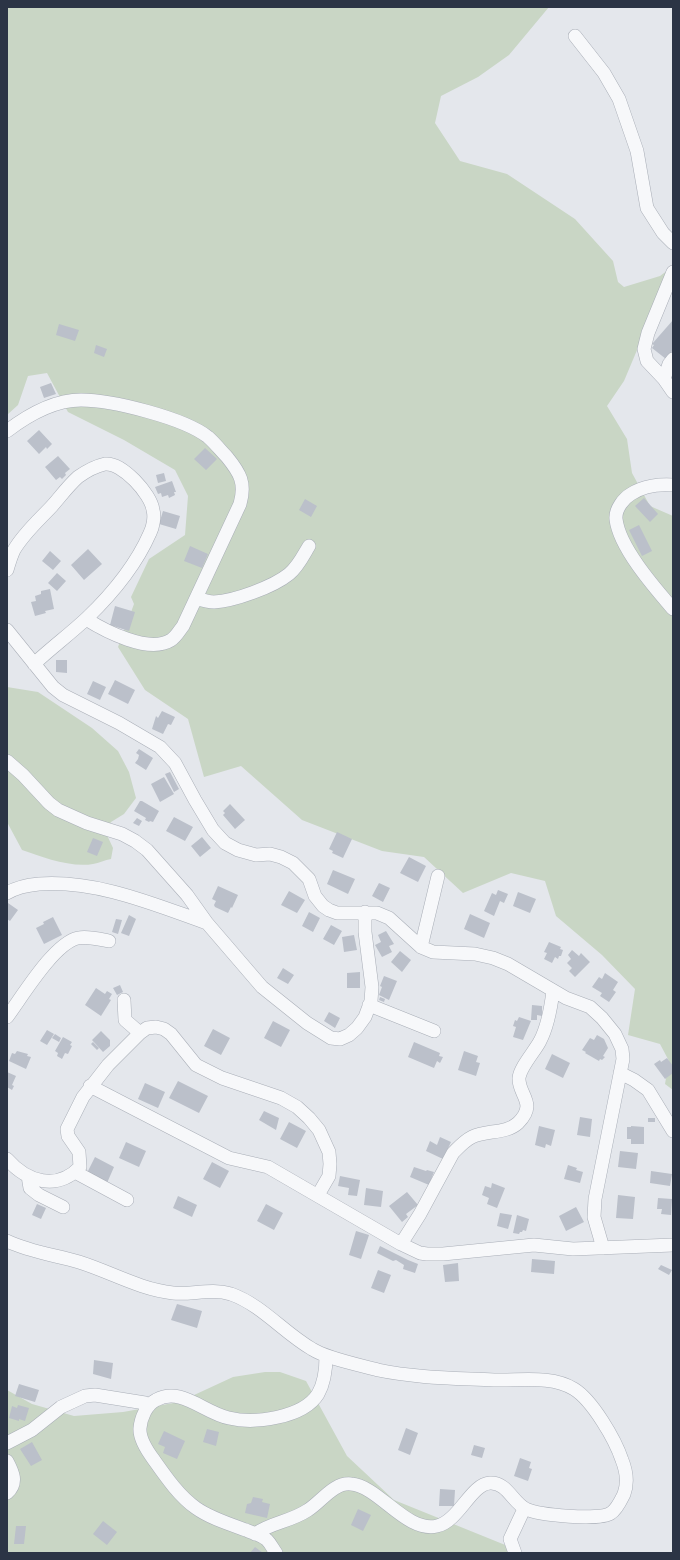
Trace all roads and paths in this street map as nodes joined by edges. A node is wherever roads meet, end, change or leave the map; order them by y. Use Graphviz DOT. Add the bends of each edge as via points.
graph roads {
  1 [pos="575,36"];
  2 [pos="673,243"];
  3 [pos="673,272"];
  4 [pos="673,359"];
  5 [pos="664,379"];
  6 [pos="673,392"];
  7 [pos="9,426"];
  8 [pos="673,486"];
  9 [pos="309,546"];
  10 [pos="7,570"];
  11 [pos="196,598"];
  12 [pos="673,609"];
  13 [pos="86,619"];
  14 [pos="7,630"];
  15 [pos="34,664"];
  16 [pos="7,761"];
  17 [pos="438,876"];
  18 [pos="7,893"];
  19 [pos="365,912"];
  20 [pos="207,923"];
  21 [pos="109,941"];
  22 [pos="421,947"];
  23 [pos="553,991"];
  24 [pos="124,1000"];
  25 [pos="370,1005"];
  26 [pos="7,1017"];
  27 [pos="434,1032"];
  28 [pos="140,1033"];
  29 [pos="620,1073"];
  30 [pos="90,1086"];
  31 [pos="673,1131"];
  32 [pos="7,1159"];
  33 [pos="75,1172"];
  34 [pos="28,1176"];
  35 [pos="318,1195"];
  36 [pos="127,1200"];
  37 [pos="63,1207"];
  38 [pos="7,1242"];
  39 [pos="401,1244"];
  40 [pos="673,1245"];
  41 [pos="603,1248"];
  42 [pos="326,1356"];
  43 [pos="149,1405"];
  44 [pos="7,1443"];
  45 [pos="7,1461"];
  46 [pos="7,1493"];
  47 [pos="524,1509"];
  48 [pos="255,1534"];
  49 [pos="276,1553"];
  50 [pos="515,1553"];
  1 -- 2 [label="street" via="604,73 619,99 637,151 648,208 663,233"];
  3 -- 5 [label="street" via="648,333 644,350 647,361"];
  4 -- 5 [label="street"];
  5 -- 6 [label="street"];
  7 -- 11 [label="street" via="48,406 81,400 137,409 192,427 209,438 240,474 243,495"];
  8 -- 12 [label="street" via="656,486 635,491 619,508 616,519 626,548"];
  9 -- 11 [label="street" via="289,574 273,584 215,602"];
  10 -- 13 [label="street" via="13,551 19,543 78,477 105,464 120,468 150,500 154,509 151,532 119,583"];
  11 -- 13 [label="street" via="180,630 170,640 161,644 137,642 102,629"];
  13 -- 15 [label="street"];
  14 -- 15 [label="street"];
  15 -- 19 [label="street" via="63,695 160,747 175,763 194,800 213,830 225,843 238,850 270,854 293,863 309,879 315,896 329,910 337,913"];
  16 -- 20 [label="street" via="58,810 122,834 147,850 187,895"];
  17 -- 22 [label="street"];
  18 -- 20 [label="street" via="27,885 71,884 131,896"];
  19 -- 22 [label="street" via="389,918"];
  19 -- 25 [label="street" via="372,987"];
  20 -- 25 [label="street" via="262,987 331,1038 349,1036 365,1017"];
  21 -- 26 [label="street" via="79,938 63,945"];
  22 -- 23 [label="street" via="433,952 474,954 493,958"];
  23 -- 29 [label="street" via="590,1007 602,1018 615,1034 622,1049"];
  23 -- 39 [label="street" via="546,1029 520,1073 520,1084 527,1102 522,1117 512,1127 479,1134 461,1145"];
  24 -- 28 [label="street" via="125,1020"];
  25 -- 27 [label="street"];
  28 -- 30 [label="street"];
  28 -- 35 [label="street" via="147,1028 164,1029 196,1065 222,1078 297,1106 319,1130 329,1152 329,1176"];
  29 -- 31 [label="street" via="648,1090"];
  29 -- 41 [label="street" via="594,1200 594,1217"];
  30 -- 33 [label="street" via="67,1129 68,1136 80,1152 80,1167"];
  30 -- 35 [label="street" via="236,1161 268,1166"];
  32 -- 34 [label="street"];
  33 -- 34 [label="street" via="68,1178 55,1181 37,1180"];
  33 -- 36 [label="street"];
  34 -- 37 [label="street" via="30,1188"];
  35 -- 39 [label="street"];
  38 -- 42 [label="street" via="79,1262 145,1287 175,1293 209,1290 228,1293 244,1300 312,1350"];
  39 -- 41 [label="street" via="427,1254 534,1245 573,1249"];
  40 -- 41 [label="street"];
  42 -- 43 [label="street" via="324,1378 318,1394 301,1408 284,1415 253,1420 230,1419 178,1396 166,1396"];
  42 -- 47 [label="street" via="380,1370 419,1376 559,1382 584,1396 595,1409 622,1460 626,1489 620,1502 611,1514 597,1517 583,1518"];
  43 -- 44 [label="street" via="95,1395 85,1396 61,1408 32,1430"];
  43 -- 48 [label="street" via="141,1421 140,1434 150,1454 177,1491 196,1508"];
  45 -- 46 [label="street" via="14,1478"];
  47 -- 48 [label="street" via="498,1484 485,1484 478,1488 449,1520 437,1527 427,1527 401,1515 362,1487 350,1483 337,1487 310,1509 294,1518 270,1525"];
  47 -- 50 [label="street" via="510,1539"];
  48 -- 49 [label="street" via="267,1540"];
}
